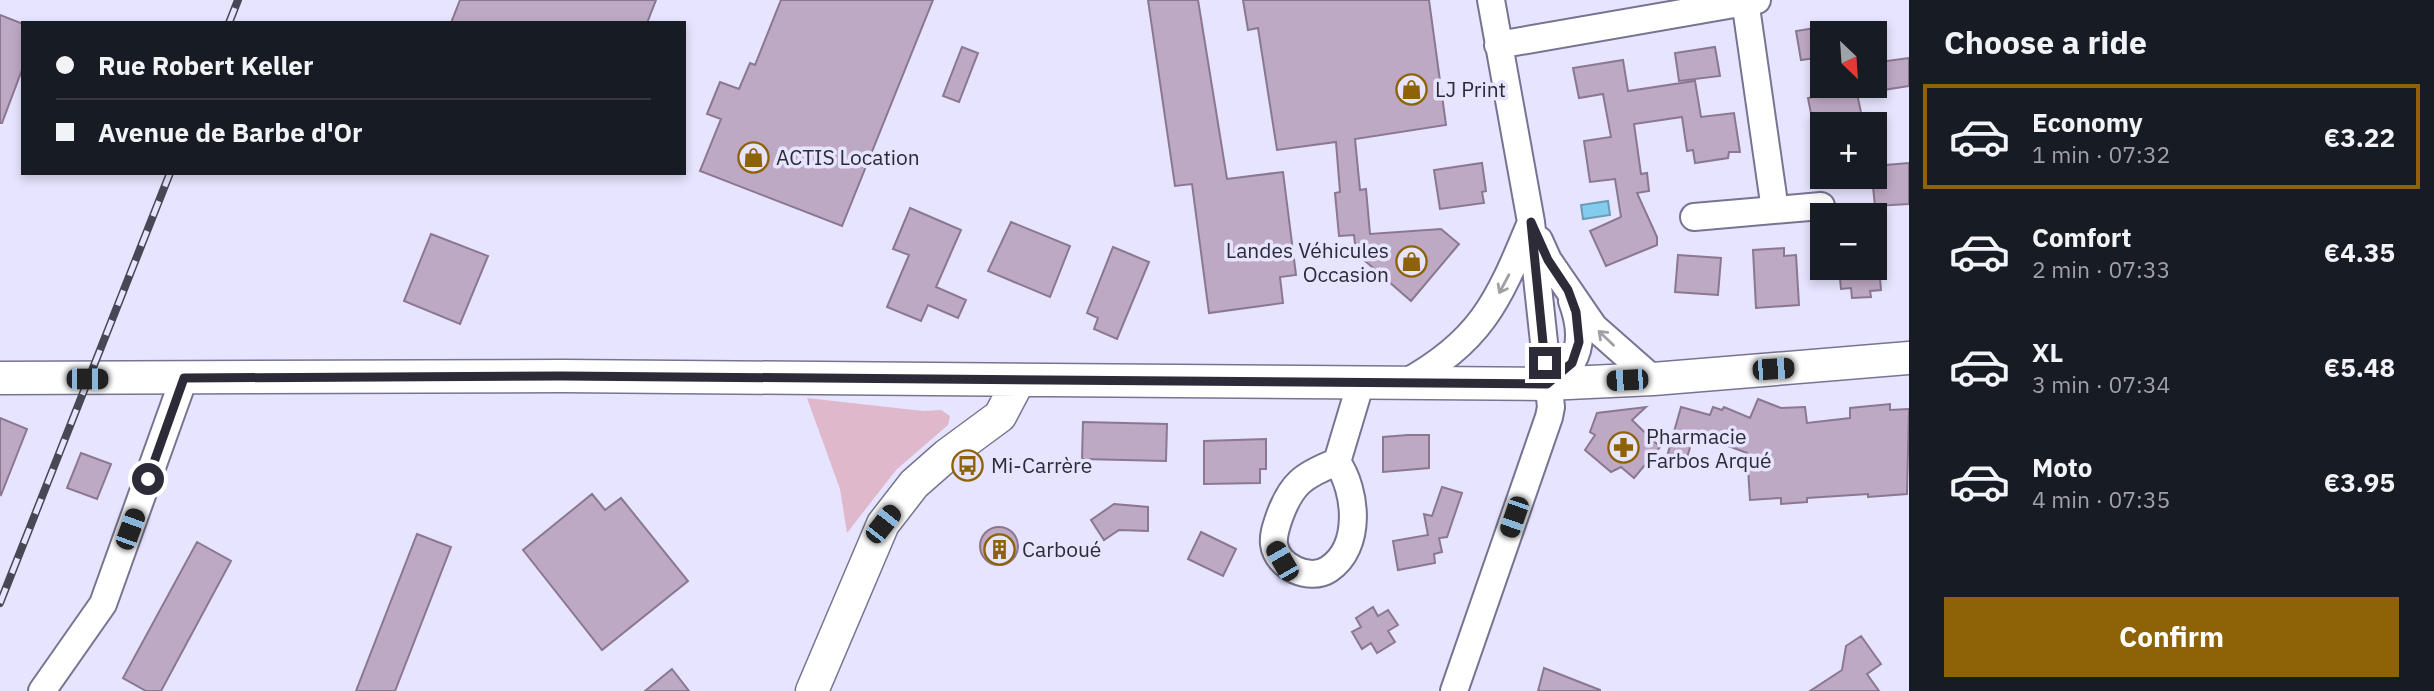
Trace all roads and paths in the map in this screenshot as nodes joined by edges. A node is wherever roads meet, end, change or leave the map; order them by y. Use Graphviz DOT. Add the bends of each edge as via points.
graph roads {
  1 [pos="1491,0"];
  2 [pos="1749,1"];
  3 [pos="1498,45"];
  4 [pos="1810,207"];
  5 [pos="1775,210"];
  6 [pos="1695,217"];
  7 [pos="1531,222"];
  8 [pos="1568,290"];
  9 [pos="1909,358"];
  10 [pos="0,378"];
  11 [pos="184,378"];
  12 [pos="976,379"];
  13 [pos="1653,379"];
  14 [pos="1019,380"];
  15 [pos="1362,382"];
  16 [pos="1405,383"];
  17 [pos="1547,384"];
  18 [pos="967,440"];
  19 [pos="1337,462"];
  20 [pos="42,691"];
  21 [pos="812,691"];
  22 [pos="1454,691"];
  1 -- 3 [label="street"];
  2 -- 3 [label="street"];
  2 -- 5 [label="street"];
  3 -- 7 [label="street"];
  4 -- 5 [label="street"];
  5 -- 6 [label="street"];
  7 -- 8 [label="street"];
  7 -- 16 [label="street, one-way" via="1508,277 1484,318 1448,357"];
  7 -- 17 [label="street"];
  13 -- 8 [label="street, one-way" via="1594,327"];
  8 -- 17 [label="street" via="1579,342 1572,363"];
  9 -- 13 [label="street"];
  10 -- 11 [label="street"];
  11 -- 12 [label="street"];
  11 -- 20 [label="street" via="103,604"];
  12 -- 14 [label="street"];
  12 -- 18 [label="street" via="976,413"];
  13 -- 17 [label="street"];
  14 -- 15 [label="street"];
  14 -- 18 [label="street" via="1000,416"];
  15 -- 16 [label="street"];
  15 -- 19 [label="street"];
  16 -- 17 [label="street"];
  17 -- 22 [label="street" via="1549,417"];
  18 -- 21 [label="street" via="914,484 883,524"];
}
